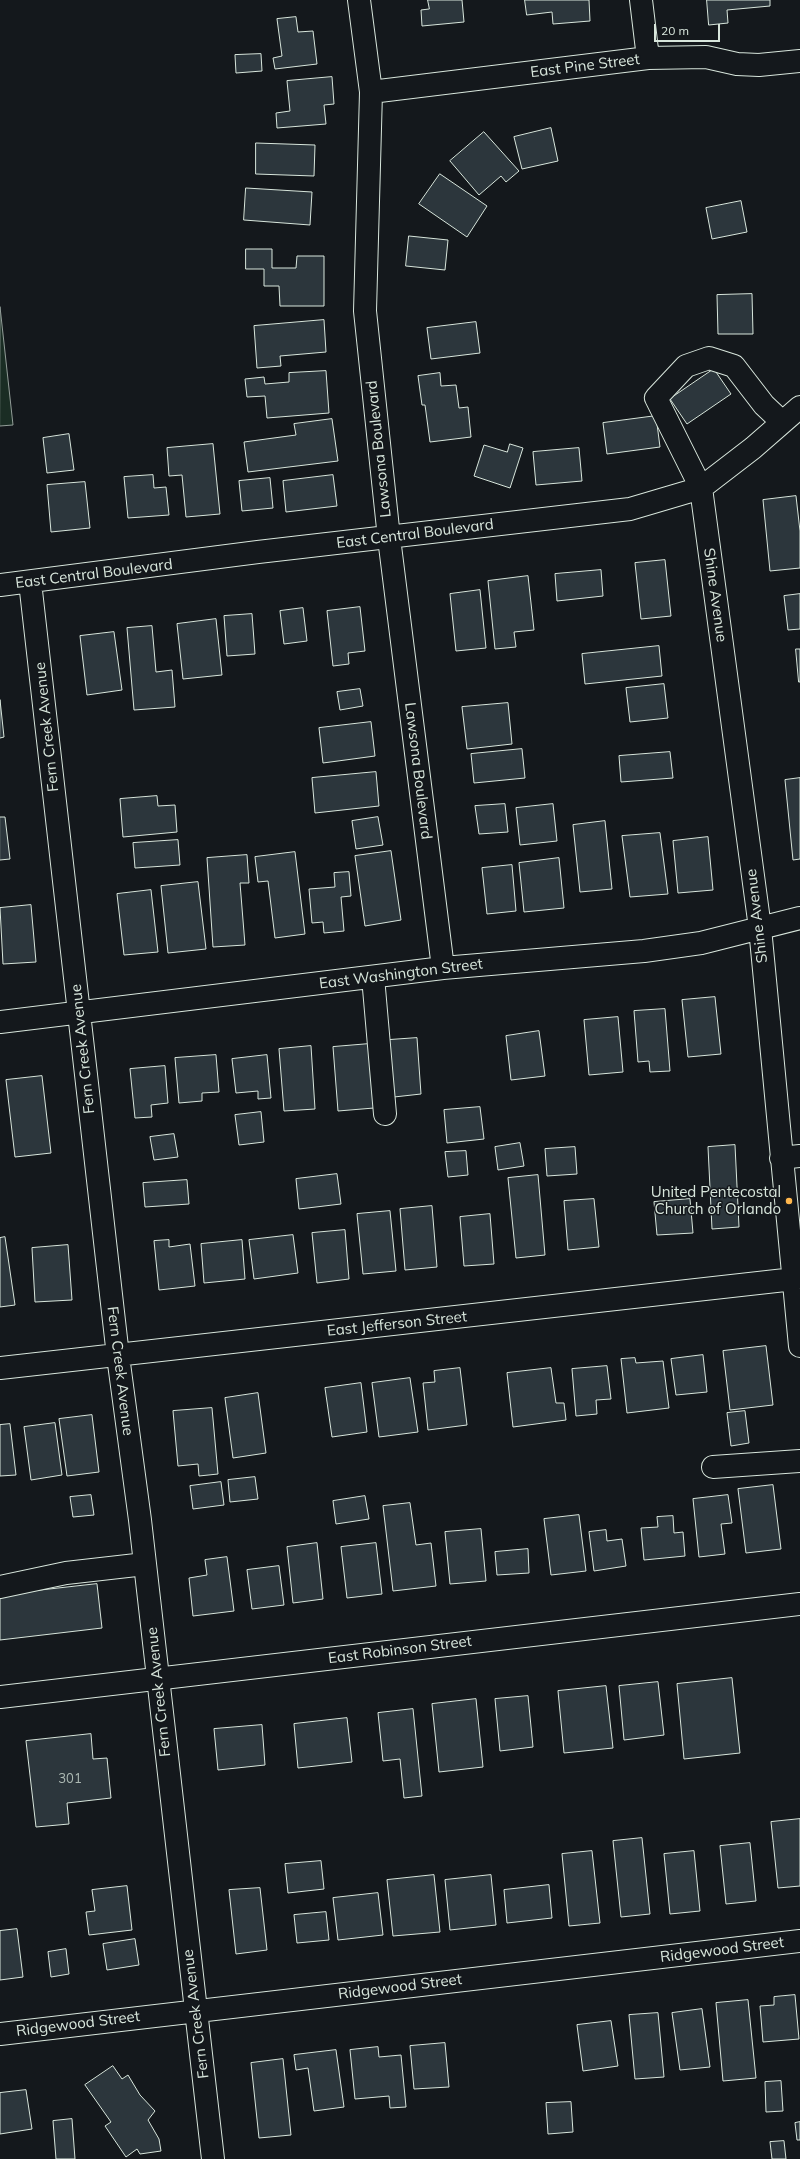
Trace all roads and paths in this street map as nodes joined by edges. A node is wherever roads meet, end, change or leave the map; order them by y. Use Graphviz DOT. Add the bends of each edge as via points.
graph roads {
  1 [pos="360,0"];
  2 [pos="641,0"];
  3 [pos="648,58"];
  4 [pos="800,61"];
  5 [pos="370,92"];
  6 [pos="800,407"];
  7 [pos="782,422"];
  8 [pos="701,488"];
  9 [pos="389,538"];
  10 [pos="30,582"];
  11 [pos="0,585"];
  12 [pos="800,918"];
  13 [pos="760,928"];
  14 [pos="443,968"];
  15 [pos="373,976"];
  16 [pos="79,1014"];
  17 [pos="0,1022"];
  18 [pos="385,1114"];
  19 [pos="790,1157"];
  20 [pos="794,1279"];
  21 [pos="800,1346"];
  22 [pos="118,1356"];
  23 [pos="0,1368"];
  24 [pos="800,1461"];
  25 [pos="713,1467"];
  26 [pos="144,1564"];
  27 [pos="0,1587"];
  28 [pos="800,1604"];
  29 [pos="157,1678"];
  30 [pos="0,1698"];
  31 [pos="800,1941"];
  32 [pos="196,2010"];
  33 [pos="0,2034"];
  34 [pos="213,2159"];
  1 -- 5 [label="street, Lawsona Boulevard"];
  2 -- 3 [label="street"];
  3 -- 4 [label="street, East Pine Street" via="706,57 759,66"];
  3 -- 5 [label="street, East Pine Street"];
  5 -- 9 [label="street, Lawsona Boulevard" via="365,311"];
  6 -- 7 [label="street, East Central Boulevard"];
  7 -- 8 [label="street, East Central Boulevard"];
  7 -- 8 [label="street, Shine Avenue" via="764,405 734,366 709,358 686,366 656,398"];
  8 -- 9 [label="street, East Central Boulevard" via="630,509"];
  8 -- 13 [label="street, Shine Avenue"];
  9 -- 10 [label="street, East Central Boulevard" via="258,552"];
  9 -- 14 [label="street, Lawsona Boulevard"];
  10 -- 11 [label="street, East Central Boulevard"];
  10 -- 16 [label="street, Fern Creek Avenue"];
  12 -- 13 [label="street, East Washington Street"];
  13 -- 14 [label="street, East Washington Street" via="701,943 644,951"];
  13 -- 19 [label="street, Shine Avenue"];
  14 -- 15 [label="street, East Washington Street"];
  15 -- 16 [label="street, East Washington Street"];
  15 -- 18 [label="street"];
  16 -- 17 [label="street, East Washington Street"];
  16 -- 22 [label="street, Fern Creek Avenue"];
  19 -- 20 [label="street, Shine Avenue"];
  20 -- 21 [label="street, Shine Avenue"];
  20 -- 22 [label="street, East Jefferson Street"];
  22 -- 23 [label="street, East Jefferson Street"];
  22 -- 26 [label="street, Fern Creek Avenue"];
  24 -- 25 [label="street"];
  26 -- 27 [label="street" via="66,1573"];
  26 -- 29 [label="street, Fern Creek Avenue"];
  28 -- 29 [label="street, East Robinson Street"];
  29 -- 30 [label="street, East Robinson Street"];
  29 -- 32 [label="street, Fern Creek Avenue"];
  31 -- 32 [label="street, Ridgewood Street"];
  32 -- 33 [label="street, Ridgewood Street"];
  32 -- 34 [label="street, Fern Creek Avenue"];
}
